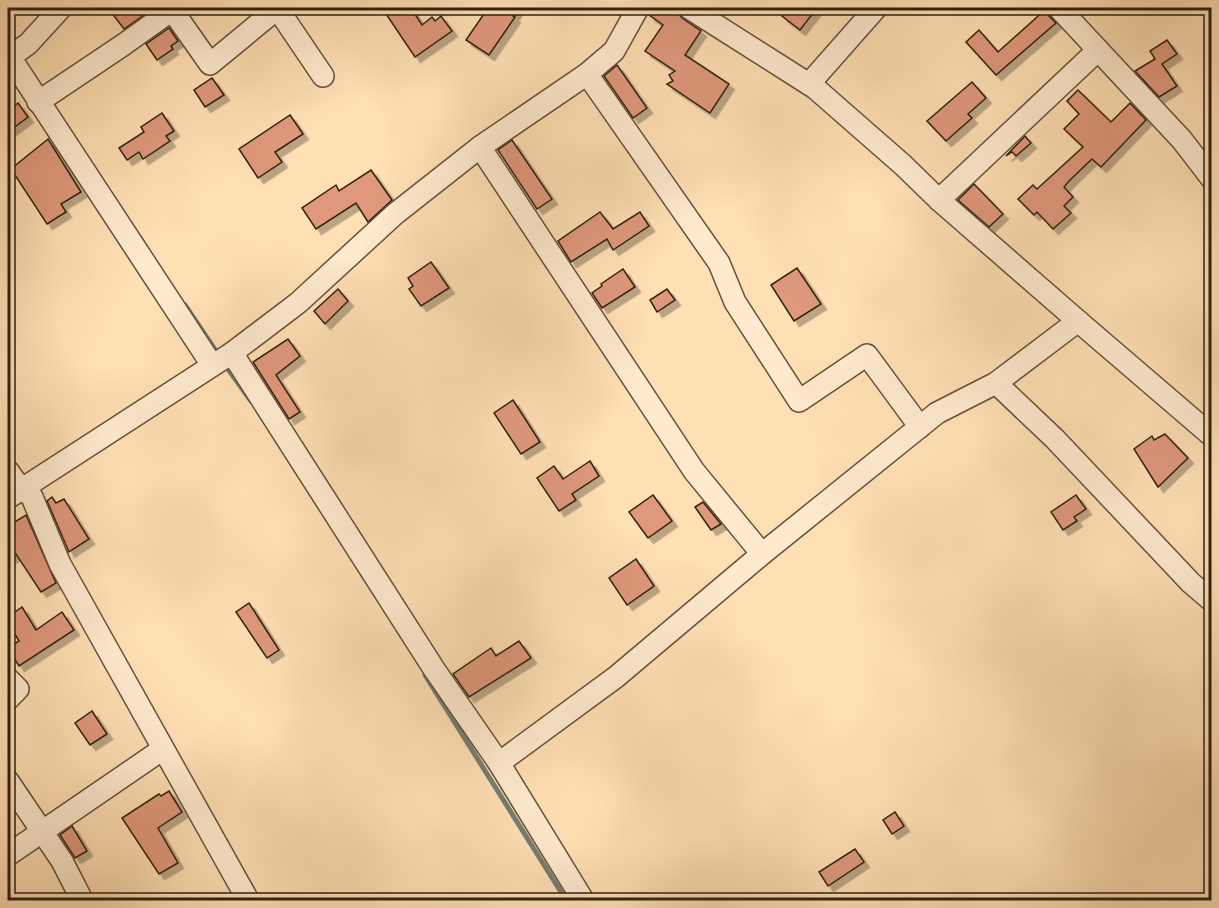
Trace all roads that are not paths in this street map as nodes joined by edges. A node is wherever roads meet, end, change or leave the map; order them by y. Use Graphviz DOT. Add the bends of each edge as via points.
graph roads {
  1 [pos="61,8"];
  2 [pos="277,8"];
  3 [pos="638,8"];
  4 [pos="689,8"];
  5 [pos="876,8"];
  6 [pos="1059,8"];
  7 [pos="1098,50"];
  8 [pos="9,56"];
  9 [pos="587,74"];
  10 [pos="323,76"];
  11 [pos="809,84"];
  12 [pos="38,102"];
  13 [pos="480,147"];
  14 [pos="1212,179"];
  15 [pos="939,200"];
  16 [pos="1078,321"];
  17 [pos="232,353"];
  18 [pos="212,366"];
  19 [pos="996,383"];
  20 [pos="920,427"];
  21 [pos="1212,436"];
  22 [pos="8,471"];
  23 [pos="15,494"];
  24 [pos="762,555"];
  25 [pos="1212,601"];
  26 [pos="8,679"];
  27 [pos="8,699"];
  28 [pos="163,749"];
  29 [pos="499,763"];
  30 [pos="8,781"];
  31 [pos="43,831"];
  32 [pos="8,855"];
  33 [pos="82,900"];
  34 [pos="248,900"];
  35 [pos="583,900"];
  1 -- 8 [label="street" via="28,44"];
  2 -- 10 [label="street"];
  2 -- 12 [label="street" via="210,64 172,10"];
  3 -- 9 [label="street" via="614,51"];
  4 -- 11 [label="street"];
  5 -- 11 [label="street"];
  6 -- 7 [label="street"];
  7 -- 14 [label="street" via="1182,140"];
  7 -- 15 [label="street"];
  8 -- 12 [label="street"];
  9 -- 13 [label="street"];
  9 -- 20 [label="street" via="719,263 735,302 799,401 867,355"];
  11 -- 15 [label="street"];
  12 -- 18 [label="street"];
  13 -- 17 [label="street" via="395,214 298,303"];
  13 -- 24 [label="street" via="694,471"];
  15 -- 16 [label="street"];
  16 -- 19 [label="street"];
  16 -- 21 [label="street"];
  17 -- 18 [label="street"];
  17 -- 29 [label="street" via="428,660"];
  18 -- 23 [label="street"];
  19 -- 20 [label="street" via="938,413"];
  19 -- 25 [label="street"];
  20 -- 24 [label="street"];
  22 -- 23 [label="street"];
  23 -- 28 [label="street" via="32,497 60,564"];
  24 -- 29 [label="street" via="616,677"];
  26 -- 27 [label="street" via="18,689"];
  28 -- 31 [label="street"];
  28 -- 34 [label="street"];
  29 -- 35 [label="street"];
  30 -- 31 [label="street"];
  31 -- 32 [label="street"];
  31 -- 33 [label="street"];
}
